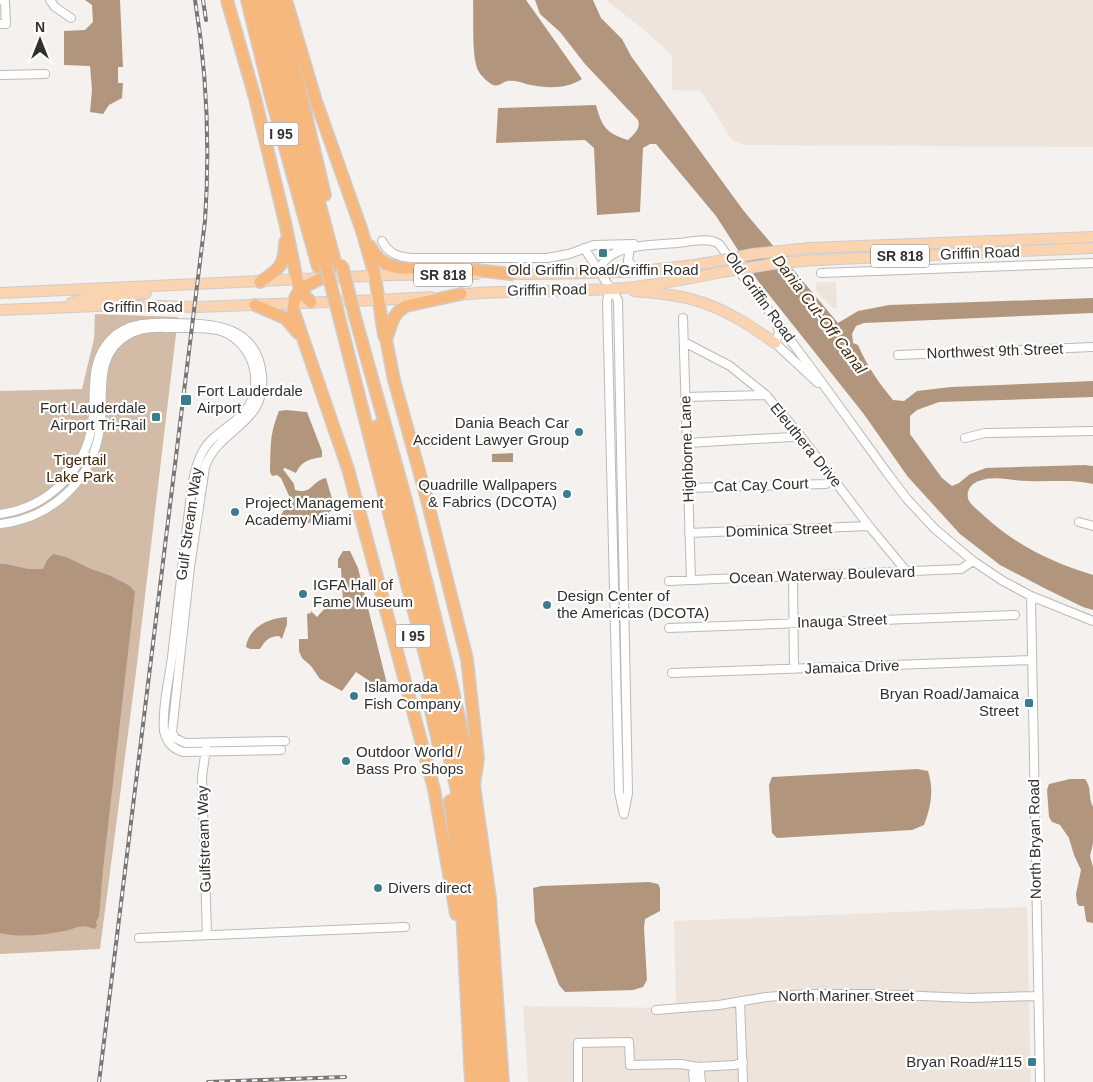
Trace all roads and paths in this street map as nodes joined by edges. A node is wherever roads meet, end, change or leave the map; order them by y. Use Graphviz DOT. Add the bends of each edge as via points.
graph roads {
  1 [pos="2,0"];
  2 [pos="50,0"];
  3 [pos="227,0"];
  4 [pos="247,0"];
  5 [pos="256,0"];
  6 [pos="265,0"];
  7 [pos="276,0"];
  8 [pos="286,0"];
  9 [pos="71,18"];
  10 [pos="3,24"];
  11 [pos="44,74"];
  12 [pos="0,75"];
  13 [pos="285,222"];
  14 [pos="1093,237"];
  15 [pos="364,240"];
  16 [pos="382,241"];
  17 [pos="643,245"];
  18 [pos="584,248"];
  19 [pos="630,248"];
  20 [pos="1093,248"];
  21 [pos="1093,263"];
  22 [pos="330,266"];
  23 [pos="637,271"];
  24 [pos="599,272"];
  25 [pos="821,273"];
  26 [pos="511,274"];
  27 [pos="375,276"];
  28 [pos="320,279"];
  29 [pos="260,282"];
  30 [pos="299,285"];
  31 [pos="172,286"];
  32 [pos="121,288"];
  33 [pos="610,289"];
  34 [pos="0,293"];
  35 [pos="461,294"];
  36 [pos="379,300"];
  37 [pos="311,302"];
  38 [pos="292,303"];
  39 [pos="122,305"];
  40 [pos="255,305"];
  41 [pos="56,308"];
  42 [pos="0,310"];
  43 [pos="343,313"];
  44 [pos="683,318"];
  45 [pos="776,321"];
  46 [pos="386,339"];
  47 [pos="303,341"];
  48 [pos="684,342"];
  49 [pos="776,344"];
  50 [pos="1093,347"];
  51 [pos="898,354"];
  52 [pos="766,395"];
  53 [pos="685,397"];
  54 [pos="840,409"];
  55 [pos="1093,430"];
  56 [pos="799,434"];
  57 [pos="965,438"];
  58 [pos="687,442"];
  59 [pos="833,478"];
  60 [pos="688,488"];
  61 [pos="0,514"];
  62 [pos="1079,522"];
  63 [pos="0,524"];
  64 [pos="869,526"];
  65 [pos="1093,526"];
  66 [pos="689,533"];
  67 [pos="973,561"];
  68 [pos="907,572"];
  69 [pos="792,576"];
  70 [pos="691,580"];
  71 [pos="669,581"];
  72 [pos="1030,596"];
  73 [pos="1015,615"];
  74 [pos="1093,621"];
  75 [pos="794,623"];
  76 [pos="670,628"];
  77 [pos="1032,660"];
  78 [pos="794,669"];
  79 [pos="672,674"];
  80 [pos="285,741"];
  81 [pos="206,746"];
  82 [pos="281,750"];
  83 [pos="474,785"];
  84 [pos="405,927"];
  85 [pos="207,935"];
  86 [pos="139,938"];
  87 [pos="464,963"];
  88 [pos="1037,996"];
  89 [pos="740,1001"];
  90 [pos="656,1010"];
  91 [pos="742,1062"];
  92 [pos="697,1067"];
  93 [pos="470,1079"];
  94 [pos="481,1082"];
  95 [pos="492,1082"];
  96 [pos="503,1082"];
  97 [pos="578,1082"];
  98 [pos="694,1082"];
  99 [pos="701,1082"];
  100 [pos="744,1082"];
  101 [pos="1040,1082"];
  1 -- 10 [label="street" via="5,2"];
  2 -- 9 [label="street"];
  3 -- 13 [label="highway"];
  4 -- 22 [label="highway, I 95" via="271,98"];
  5 -- 22 [label="highway"];
  6 -- 22 [label="highway"];
  7 -- 22 [label="highway, I 95" via="300,90"];
  8 -- 15 [label="highway"];
  11 -- 12 [label="street"];
  13 -- 29 [label="highway" via="283,260 272,275"];
  13 -- 30 [label="highway"];
  14 -- 23 [label="main road, Griffin Road / SR 818, bridge" via="809,248 753,254 679,268"];
  15 -- 26 [label="highway" via="381,261 390,266"];
  15 -- 27 [label="highway"];
  16 -- 18 [label="street" via="393,254 412,258 547,258"];
  17 -- 18 [label="street" via="624,243"];
  17 -- 19 [label="street, Old Griffin Road"];
  17 -- 45 [label="street, Old Griffin Road" via="717,242"];
  18 -- 24 [label="street"];
  19 -- 23 [label="street" via="628,261"];
  19 -- 24 [label="street, Old Griffin Road" via="605,261"];
  20 -- 33 [label="main road, Griffin Road / SR 818, bridge" via="779,263"];
  21 -- 25 [label="street"];
  22 -- 43 [label="highway, I 95"];
  22 -- 43 [label="highway, I 95, bridge"];
  23 -- 24 [label="main road, Griffin Road / SR 818"];
  24 -- 26 [label="main road, Griffin Road / SR 818"];
  24 -- 33 [label="street"];
  26 -- 27 [label="main road, Griffin Road / SR 818"];
  27 -- 28 [label="main road, Griffin Road / SR 818"];
  27 -- 36 [label="highway"];
  28 -- 30 [label="highway"];
  29 -- 30 [label="main road, Griffin Road"];
  29 -- 31 [label="main road, Griffin Road"];
  30 -- 37 [label="highway"];
  30 -- 38 [label="highway"];
  31 -- 32 [label="main road, Griffin Road"];
  31 -- 39 [label="main road" via="163,292 130,295"];
  32 -- 34 [label="main road, Griffin Road"];
  32 -- 41 [label="main road" via="112,297 88,298"];
  33 -- 33 [label="street" via="607,301 619,792 624,814 628,793 618,300"];
  33 -- 35 [label="main road, Griffin Road / SR 818"];
  33 -- 49 [label="main road" via="679,296 701,302 737,319"];
  35 -- 36 [label="main road, Griffin Road / SR 818"];
  35 -- 46 [label="highway" via="406,306 392,320"];
  36 -- 37 [label="main road, Griffin Road / SR 818"];
  36 -- 46 [label="highway"];
  37 -- 38 [label="main road, Griffin Road / SR 818"];
  38 -- 40 [label="main road, Griffin Road / SR 818"];
  38 -- 47 [label="highway"];
  39 -- 40 [label="main road, Griffin Road / SR 818"];
  39 -- 41 [label="main road, Griffin Road / SR 818"];
  40 -- 47 [label="highway" via="284,317"];
  41 -- 42 [label="main road, Griffin Road / SR 818"];
  43 -- 83 [label="highway, I 95" via="406,500"];
  43 -- 87 [label="highway, I 95" via="448,788 461,891"];
  43 -- 94 [label="highway" via="456,787 472,903"];
  43 -- 95 [label="highway" via="458,747 482,902"];
  44 -- 48 [label="street, Highborne Lane"];
  45 -- 49 [label="street" via="779,333"];
  45 -- 54 [label="street, Old Griffin Road"];
  46 -- 83 [label="highway" via="466,659 478,759"];
  47 -- 87 [label="highway" via="348,469 434,789"];
  48 -- 52 [label="street, Eleuthera Drive" via="730,366"];
  48 -- 53 [label="street, Highborne Lane"];
  49 -- 54 [label="street, Old Griffin Road"];
  50 -- 51 [label="street, Northwest 9th Street"];
  52 -- 53 [label="street"];
  52 -- 56 [label="street, Eleuthera Drive"];
  53 -- 58 [label="street, Highborne Lane"];
  54 -- 67 [label="street, Old Griffin Road" via="907,499 935,529"];
  55 -- 57 [label="street" via="984,433"];
  56 -- 58 [label="street" via="792,438"];
  56 -- 59 [label="street, Eleuthera Drive"];
  58 -- 60 [label="street, Highborne Lane"];
  59 -- 60 [label="street, Cat Cay Court" via="826,484"];
  59 -- 64 [label="street, Eleuthera Drive"];
  60 -- 66 [label="street, Highborne Lane"];
  61 -- 81 [label="street, Gulf Stream Way" via="39,502 72,472 86,448 92,428 94,374 98,360 122,331 145,323 209,324 239,334 250,345 260,363 261,392 247,420 219,443 205,467 171,725 179,741"];
  62 -- 65 [label="street"];
  63 -- 81 [label="street, Gulf Stream Way" via="28,518 50,507 67,494 84,474 100,429 105,362 124,338 145,328 211,329 225,333 243,346 255,371 252,399 241,417 204,448 196,470 163,726 165,737 173,748 183,752"];
  64 -- 66 [label="street, Dominica Street"];
  64 -- 68 [label="street, Eleuthera Drive"];
  66 -- 70 [label="street, Highborne Lane"];
  67 -- 68 [label="street, Ocean Waterway Boulevard" via="961,569"];
  67 -- 72 [label="street, Old Griffin Road"];
  68 -- 69 [label="street, Ocean Waterway Boulevard"];
  69 -- 70 [label="street, Ocean Waterway Boulevard"];
  69 -- 75 [label="street"];
  70 -- 71 [label="street, Ocean Waterway Boulevard"];
  72 -- 74 [label="street, Old Griffin Road"];
  72 -- 77 [label="street, North Bryan Road"];
  73 -- 75 [label="street, Inauga Street"];
  75 -- 76 [label="street, Inauga Street"];
  75 -- 78 [label="street"];
  77 -- 78 [label="street, Jamaica Drive"];
  77 -- 88 [label="street, North Bryan Road"];
  78 -- 79 [label="street, Jamaica Drive"];
  80 -- 81 [label="street, Gulf Stream Way"];
  81 -- 82 [label="street, Gulf Stream Way"];
  81 -- 85 [label="street, Gulfstream Way" via="202,777"];
  83 -- 96 [label="highway, I 95" via="490,898"];
  84 -- 85 [label="street"];
  85 -- 86 [label="street"];
  87 -- 93 [label="highway, I 95"];
  88 -- 89 [label="street, North Mariner Street" via="969,998 848,993"];
  88 -- 101 [label="street, North Bryan Road"];
  89 -- 90 [label="street, North Mariner Street"];
  89 -- 91 [label="street"];
  91 -- 92 [label="street"];
  91 -- 100 [label="street"];
  92 -- 97 [label="street" via="681,1064 630,1065 629,1042 578,1043"];
  92 -- 98 [label="street"];
  92 -- 99 [label="street"];
}
